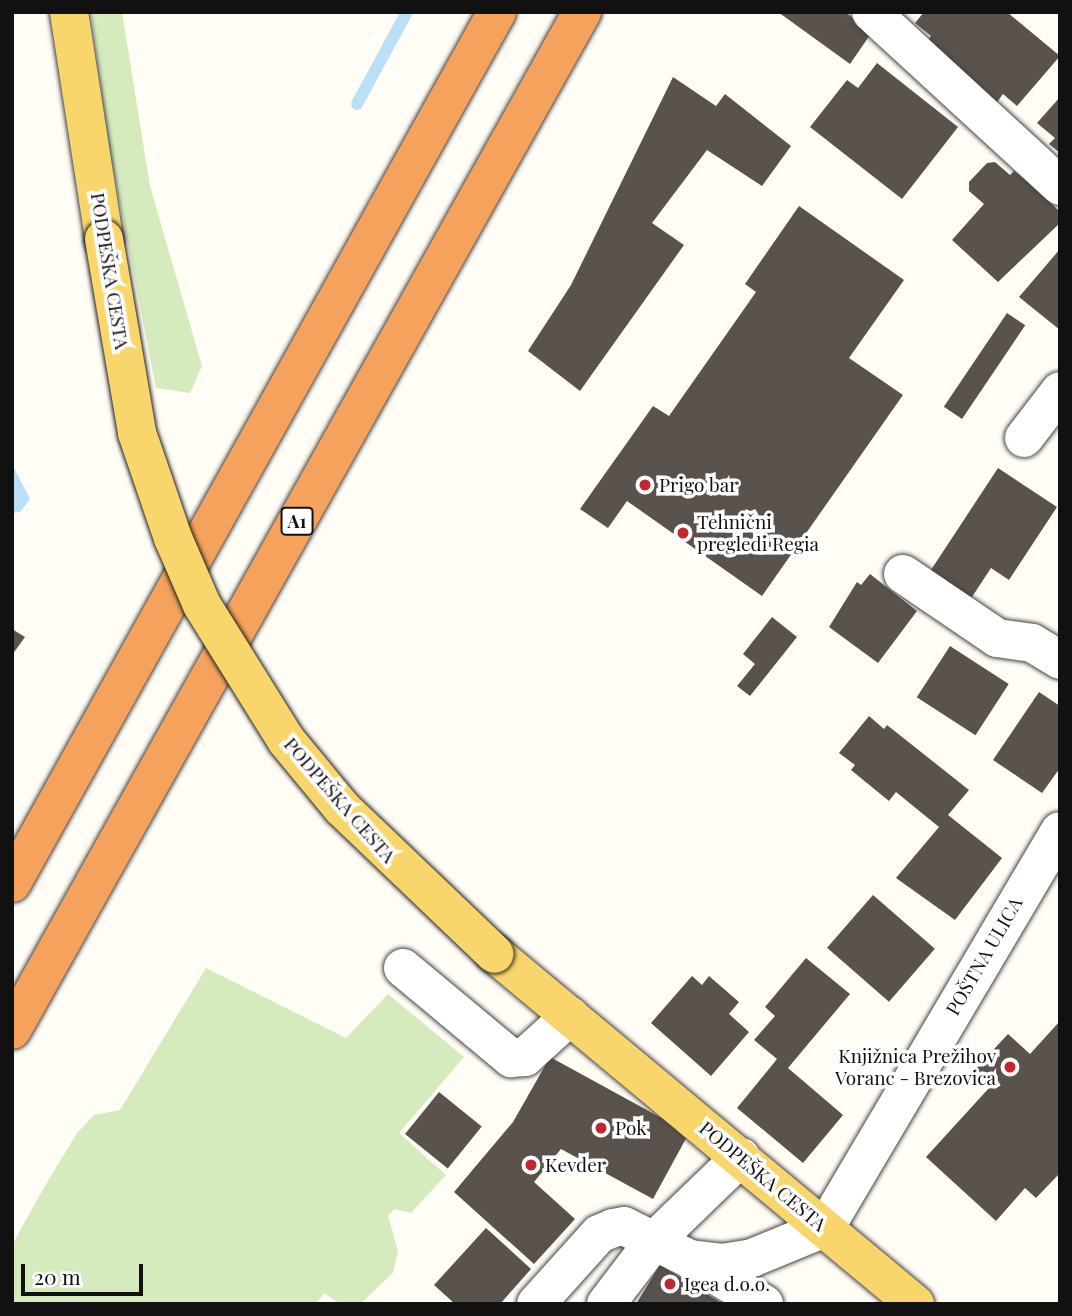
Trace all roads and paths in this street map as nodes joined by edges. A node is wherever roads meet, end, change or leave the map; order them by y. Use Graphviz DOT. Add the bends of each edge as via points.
graph roads {
  1 [pos="69,12"];
  2 [pos="497,12"];
  3 [pos="582,12"];
  4 [pos="872,12"];
  5 [pos="1060,186"];
  6 [pos="1060,391"];
  7 [pos="1024,438"];
  8 [pos="903,574"];
  9 [pos="1060,660"];
  10 [pos="1060,831"];
  11 [pos="12,883"];
  12 [pos="403,968"];
  13 [pos="570,1016"];
  14 [pos="12,1030"];
  15 [pos="741,1157"];
  16 [pos="825,1228"];
  17 [pos="654,1241"];
  18 [pos="690,1259"];
  19 [pos="536,1304"];
  20 [pos="606,1304"];
  21 [pos="764,1304"];
  22 [pos="915,1304"];
  1 -- 13 [label="main road, PODPEŠKA CESTA, bridge" via="137,433 202,605 286,740 342,808 495,954"];
  2 -- 11 [label="highway"];
  3 -- 14 [label="highway, A1"];
  4 -- 5 [label="street"];
  6 -- 7 [label="street"];
  8 -- 9 [label="street" via="997,638 1032,643"];
  10 -- 16 [label="street, POŠTNA ULICA"];
  12 -- 13 [label="street" via="511,1058 525,1057"];
  13 -- 15 [label="main road, PODPEŠKA CESTA"];
  15 -- 16 [label="main road, PODPEŠKA CESTA"];
  15 -- 17 [label="street"];
  16 -- 18 [label="street" via="752,1258 722,1263"];
  16 -- 22 [label="main road, PODPEŠKA CESTA"];
  17 -- 18 [label="street"];
  17 -- 19 [label="street" via="624,1226 599,1234"];
  17 -- 20 [label="street"];
  18 -- 21 [label="street"];
}
